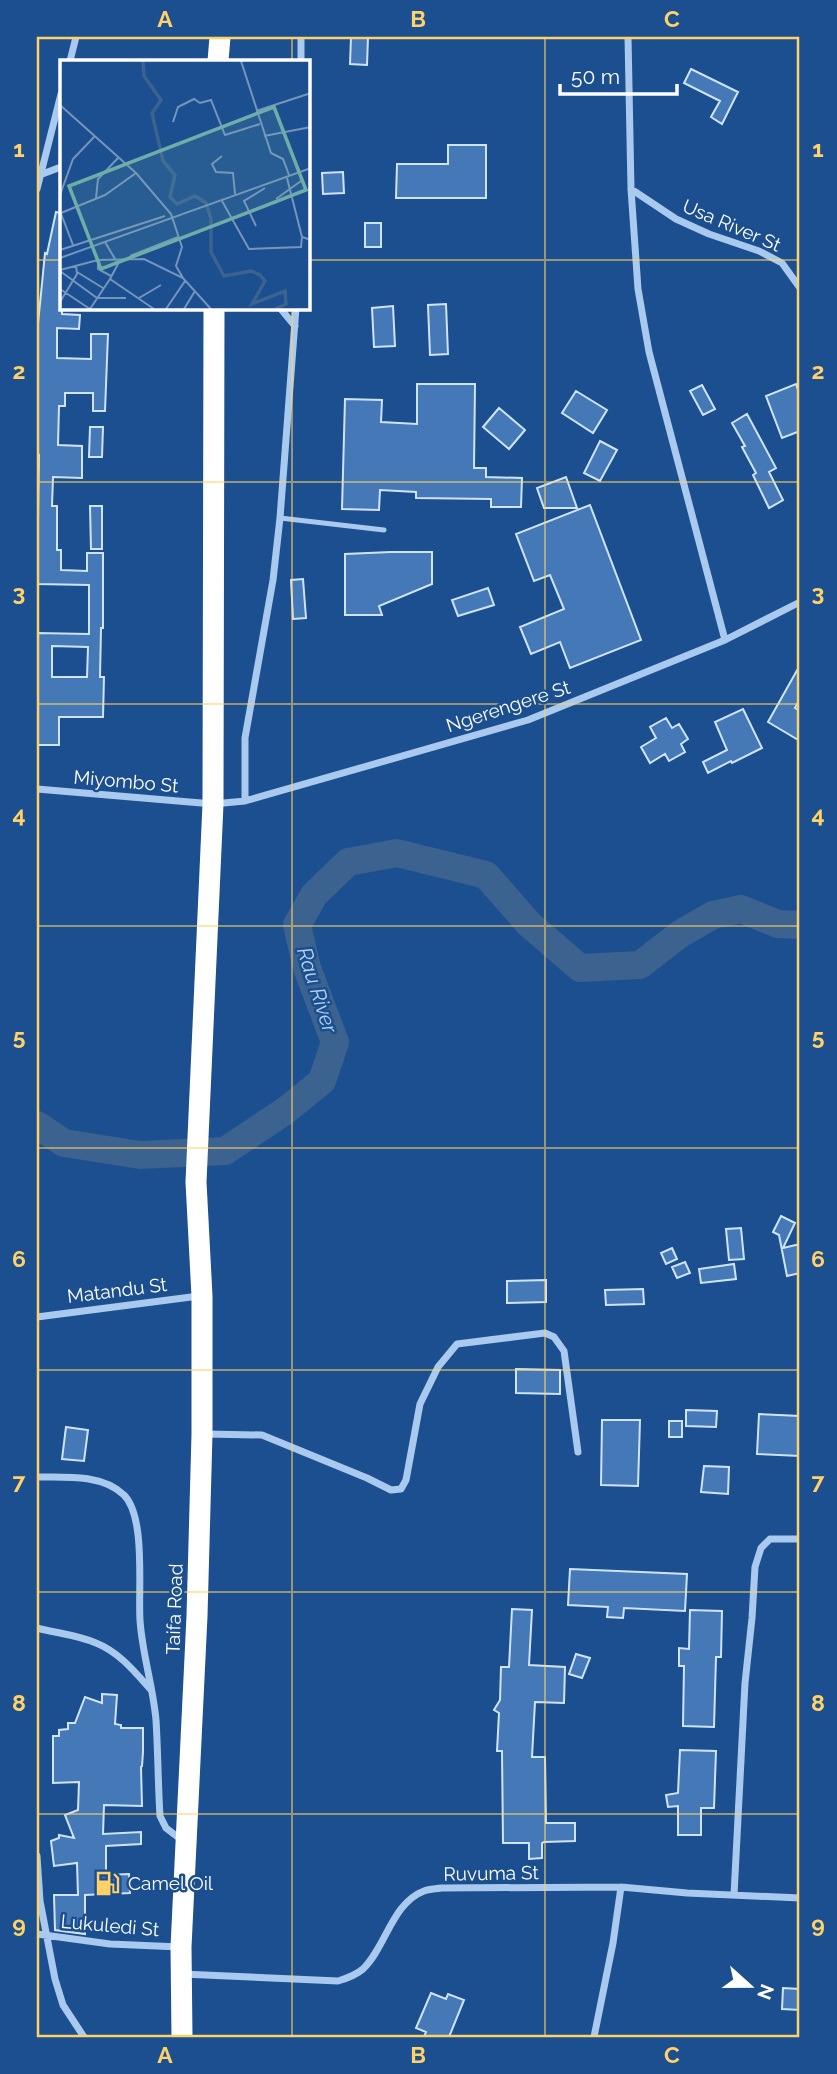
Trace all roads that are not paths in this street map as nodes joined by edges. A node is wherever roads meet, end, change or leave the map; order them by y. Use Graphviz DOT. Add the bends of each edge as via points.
graph roads {
  1 [pos="76,37"];
  2 [pos="220,37"];
  3 [pos="302,37"];
  4 [pos="628,37"];
  5 [pos="70,60"];
  6 [pos="218,60"];
  7 [pos="301,60"];
  8 [pos="60,98"];
  9 [pos="60,167"];
  10 [pos="38,177"];
  11 [pos="37,189"];
  12 [pos="631,189"];
  13 [pos="800,288"];
  14 [pos="214,310"];
  15 [pos="282,310"];
  16 [pos="296,310"];
  17 [pos="295,326"];
  18 [pos="280,519"];
  19 [pos="384,530"];
  20 [pos="800,602"];
  21 [pos="725,640"];
  22 [pos="37,789"];
  23 [pos="245,801"];
  24 [pos="213,804"];
  25 [pos="202,1296"];
  26 [pos="37,1317"];
  27 [pos="202,1434"];
  28 [pos="578,1452"];
  29 [pos="37,1477"];
  30 [pos="800,1539"];
  31 [pos="37,1628"];
  32 [pos="151,1690"];
  33 [pos="186,1843"];
  34 [pos="37,1856"];
  35 [pos="621,1887"];
  36 [pos="734,1895"];
  37 [pos="800,1898"];
  38 [pos="37,1934"];
  39 [pos="47,1936"];
  40 [pos="181,1947"];
  41 [pos="182,1974"];
  42 [pos="84,2037"];
  43 [pos="182,2037"];
  44 [pos="594,2037"];
  1 -- 5 [label="street"];
  2 -- 6 [label="highway"];
  3 -- 7 [label="street"];
  4 -- 12 [label="street"];
  8 -- 10 [label="street"];
  9 -- 10 [label="street"];
  10 -- 11 [label="street"];
  12 -- 13 [label="street, Usa River St" via="676,219 782,263"];
  12 -- 21 [label="street" via="638,289 649,352"];
  14 -- 24 [label="highway, Taifa Road"];
  15 -- 17 [label="street"];
  16 -- 17 [label="street"];
  17 -- 18 [label="street"];
  18 -- 19 [label="lane"];
  18 -- 23 [label="street" via="245,738"];
  20 -- 21 [label="street, Ngerengere St"];
  21 -- 23 [label="street, Ngerengere St" via="528,720"];
  22 -- 24 [label="street, Miyombo St"];
  23 -- 24 [label="street, Ngerengere St"];
  24 -- 25 [label="highway, Taifa Road" via="196,1182"];
  25 -- 26 [label="street, Matandu St"];
  25 -- 27 [label="highway, Taifa Road"];
  27 -- 28 [label="street" via="262,1436 391,1490 401,1489 420,1404 438,1367 457,1344 545,1333 564,1351"];
  27 -- 33 [label="highway, Taifa Road"];
  29 -- 32 [label="street" via="75,1477 113,1487 126,1496 141,1549 140,1621"];
  30 -- 36 [label="street" via="769,1539 755,1567"];
  31 -- 32 [label="street" via="113,1651"];
  32 -- 33 [label="street" via="160,1816 166,1828"];
  33 -- 40 [label="highway, Taifa Road"];
  34 -- 39 [label="street"];
  35 -- 36 [label="street, Ruvuma St"];
  35 -- 41 [label="street, Ruvuma St" via="423,1891 408,1902 363,1968 338,1981"];
  35 -- 44 [label="street"];
  36 -- 37 [label="street, Ruvuma St"];
  38 -- 39 [label="street, Lukuledi St"];
  39 -- 40 [label="street, Lukuledi St"];
  39 -- 42 [label="street" via="63,2005"];
  40 -- 41 [label="highway, Taifa Road"];
  41 -- 43 [label="highway, Taifa Road"];
}
